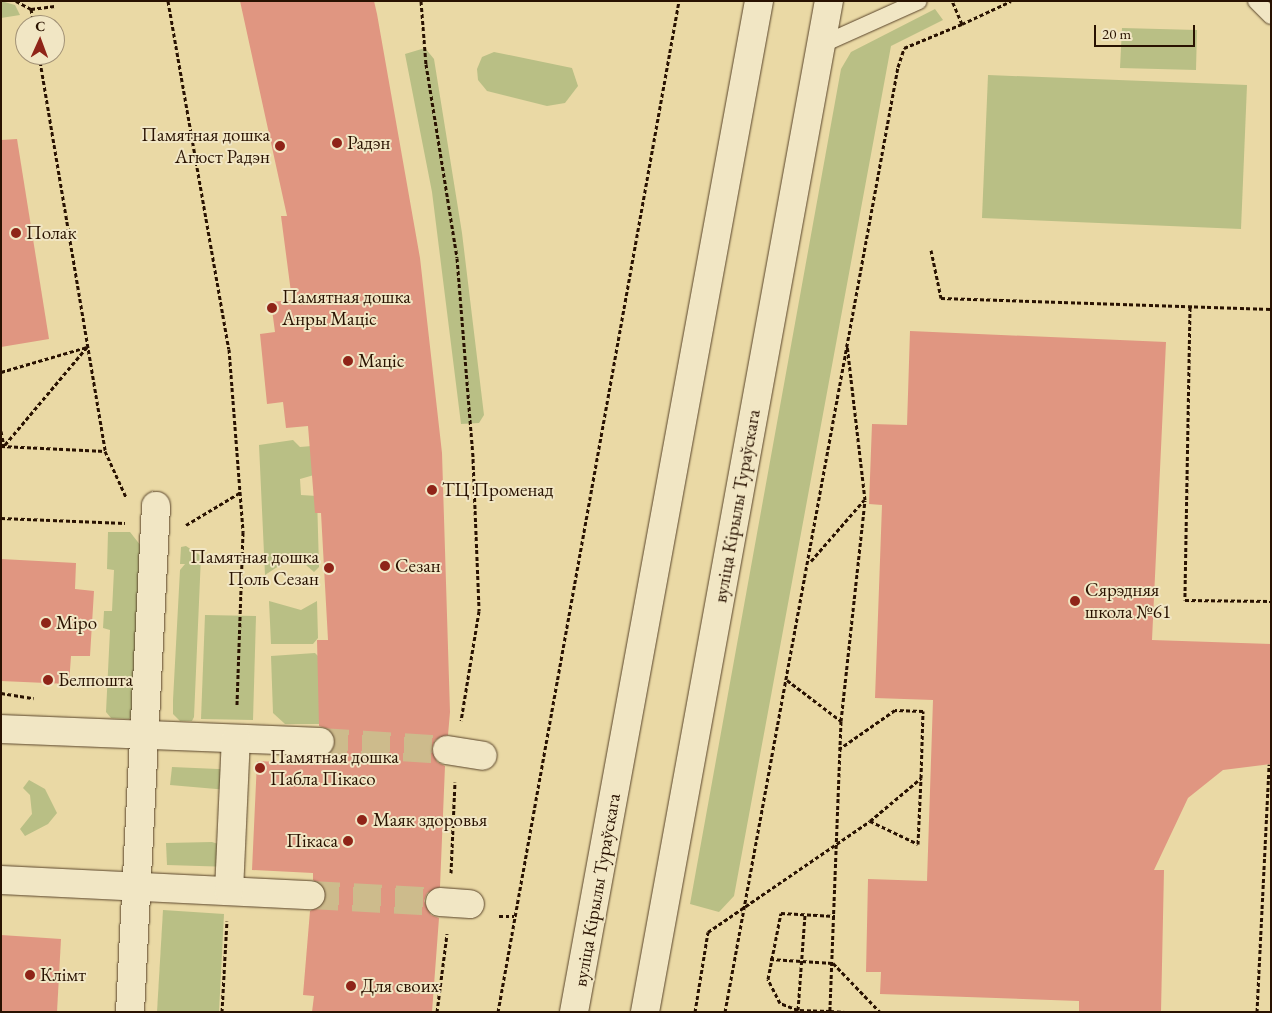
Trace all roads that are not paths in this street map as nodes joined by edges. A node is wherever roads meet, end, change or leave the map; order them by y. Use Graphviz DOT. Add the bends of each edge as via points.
graph roads {
  1 [pos="759,1"];
  2 [pos="829,1"];
  3 [pos="918,1"];
  4 [pos="1256,1"];
  5 [pos="1271,16"];
  6 [pos="821,45"];
  7 [pos="143,506"];
  8 [pos="1,729"];
  9 [pos="144,735"];
  10 [pos="236,739"];
  11 [pos="320,742"];
  12 [pos="452,751"];
  13 [pos="484,756"];
  14 [pos="1,880"];
  15 [pos="136,886"];
  16 [pos="229,891"];
  17 [pos="312,895"];
  18 [pos="130,1012"];
  19 [pos="574,1012"];
  20 [pos="644,1012"];
  1 -- 19 [label="main road, вуліца Кірылы Тураўскага"];
  2 -- 6 [label="main road, вуліца Кірылы Тураўскага"];
  3 -- 6 [label="lane"];
  4 -- 5 [label="lane"];
  6 -- 20 [label="main road, вуліца Кірылы Тураўскага"];
  7 -- 9 [label="main road"];
  8 -- 9 [label="main road"];
  9 -- 10 [label="main road"];
  9 -- 15 [label="main road"];
  10 -- 11 [label="main road"];
  10 -- 16 [label="main road"];
  12 -- 13 [label="main road"];
  14 -- 15 [label="main road"];
  15 -- 16 [label="main road"];
  15 -- 18 [label="main road"];
  16 -- 17 [label="main road"];
}
